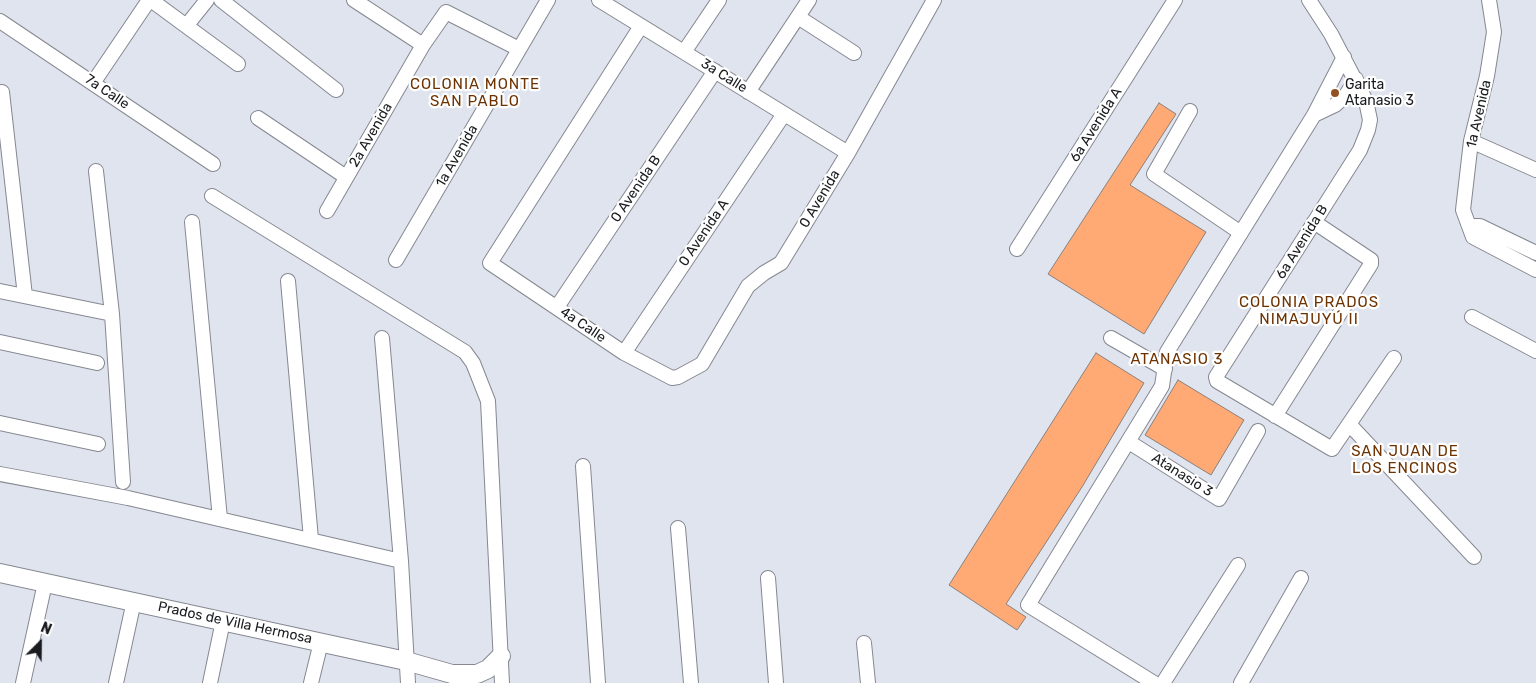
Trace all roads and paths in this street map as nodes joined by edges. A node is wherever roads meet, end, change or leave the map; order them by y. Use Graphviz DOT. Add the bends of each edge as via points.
graph roads {
  1 [pos="150,0"];
  2 [pos="206,0"];
  3 [pos="220,0"];
  4 [pos="354,0"];
  5 [pos="548,0"];
  6 [pos="599,0"];
  7 [pos="719,0"];
  8 [pos="809,0"];
  9 [pos="934,0"];
  10 [pos="1175,0"];
  11 [pos="1309,0"];
  12 [pos="1489,0"];
  13 [pos="798,17"];
  14 [pos="0,21"];
  15 [pos="187,25"];
  16 [pos="641,26"];
  17 [pos="423,45"];
  18 [pos="520,48"];
  19 [pos="684,52"];
  20 [pos="854,53"];
  21 [pos="1344,57"];
  22 [pos="238,64"];
  23 [pos="715,71"];
  24 [pos="1356,79"];
  25 [pos="93,83"];
  26 [pos="336,90"];
  27 [pos="2,92"];
  28 [pos="748,92"];
  29 [pos="1190,110"];
  30 [pos="784,114"];
  31 [pos="1314,115"];
  32 [pos="258,118"];
  33 [pos="1471,141"];
  34 [pos="848,153"];
  35 [pos="213,164"];
  36 [pos="1536,170"];
  37 [pos="96,171"];
  38 [pos="346,177"];
  39 [pos="212,196"];
  40 [pos="327,212"];
  41 [pos="192,222"];
  42 [pos="1314,222"];
  43 [pos="1470,226"];
  44 [pos="1241,233"];
  45 [pos="1017,249"];
  46 [pos="1536,253"];
  47 [pos="396,260"];
  48 [pos="1536,270"];
  49 [pos="288,281"];
  50 [pos="0,291"];
  51 [pos="25,296"];
  52 [pos="557,307"];
  53 [pos="112,314"];
  54 [pos="1472,316"];
  55 [pos="382,338"];
  56 [pos="1111,338"];
  57 [pos="0,342"];
  58 [pos="1536,351"];
  59 [pos="624,352"];
  60 [pos="1394,358"];
  61 [pos="96,363"];
  62 [pos="1165,369"];
  63 [pos="681,377"];
  64 [pos="1275,416"];
  65 [pos="0,423"];
  66 [pos="1350,425"];
  67 [pos="1258,431"];
  68 [pos="1129,442"];
  69 [pos="98,444"];
  70 [pos="583,466"];
  71 [pos="0,474"];
  72 [pos="123,482"];
  73 [pos="220,519"];
  74 [pos="678,528"];
  75 [pos="311,539"];
  76 [pos="1474,557"];
  77 [pos="401,561"];
  78 [pos="1238,565"];
  79 [pos="0,573"];
  80 [pos="768,578"];
  81 [pos="1301,578"];
  82 [pos="45,583"];
  83 [pos="134,602"];
  84 [pos="223,621"];
  85 [pos="321,642"];
  86 [pos="864,643"];
  87 [pos="501,656"];
  88 [pos="406,661"];
  89 [pos="452,674"];
  90 [pos="23,683"];
  91 [pos="116,683"];
  92 [pos="210,683"];
  93 [pos="311,683"];
  94 [pos="408,683"];
  95 [pos="468,683"];
  96 [pos="502,683"];
  97 [pos="598,683"];
  98 [pos="691,683"];
  99 [pos="776,683"];
  100 [pos="868,683"];
  101 [pos="1154,683"];
  102 [pos="1163,683"];
  103 [pos="1240,683"];
  1 -- 15 [label="street"];
  1 -- 25 [label="street"];
  2 -- 15 [label="street"];
  3 -- 26 [label="street"];
  4 -- 17 [label="street"];
  5 -- 18 [label="street, 1a Avenida"];
  6 -- 16 [label="street, 3a Calle"];
  7 -- 19 [label="street"];
  8 -- 13 [label="street"];
  9 -- 34 [label="street, 0 Avenida"];
  10 -- 45 [label="street, 6a Avenida A"];
  11 -- 21 [label="street, 6a Avenida B"];
  12 -- 33 [label="street, 1a Avenida" via="1494,32"];
  13 -- 20 [label="street"];
  13 -- 28 [label="street"];
  14 -- 25 [label="street, 7a Calle"];
  15 -- 22 [label="street"];
  16 -- 19 [label="street, 3a Calle"];
  16 -- 52 [label="street, 4a Calle" via="490,263"];
  17 -- 18 [label="street, 2a Avenida" via="444,13 449,11"];
  17 -- 38 [label="street, 2a Avenida"];
  18 -- 47 [label="street, 1a Avenida"];
  19 -- 23 [label="street, 3a Calle"];
  21 -- 24 [label="street, 6a Avenida B"];
  21 -- 31 [label="street"];
  23 -- 28 [label="street, 3a Calle"];
  23 -- 52 [label="street, 0 Avenida B"];
  24 -- 31 [label="street" via="1335,105"];
  24 -- 42 [label="street, 6a Avenida B" via="1370,120 1360,150"];
  25 -- 35 [label="street, 7a Calle"];
  27 -- 51 [label="street"];
  28 -- 30 [label="street, 3a Calle"];
  29 -- 44 [label="street" via="1154,174"];
  30 -- 34 [label="street, 3a Calle"];
  30 -- 59 [label="street, 0 Avenida A"];
  31 -- 44 [label="street"];
  32 -- 38 [label="street"];
  33 -- 36 [label="street"];
  33 -- 43 [label="street, 1a Avenida" via="1463,202 1464,217"];
  34 -- 63 [label="street, 0 Avenida" via="781,263 748,286 702,364"];
  37 -- 53 [label="street"];
  38 -- 40 [label="street, 2a Avenida"];
  39 -- 87 [label="street" via="465,352 473,363 488,401"];
  41 -- 73 [label="street"];
  42 -- 64 [label="street" via="1371,262"];
  42 -- 64 [label="street, 6a Avenida B" via="1216,377 1221,386"];
  43 -- 46 [label="street" via="1480,226"];
  43 -- 48 [label="street" via="1473,237"];
  44 -- 62 [label="street" via="1167,352"];
  49 -- 75 [label="street"];
  50 -- 51 [label="street"];
  51 -- 53 [label="street"];
  52 -- 59 [label="street, 4a Calle"];
  53 -- 72 [label="street"];
  54 -- 58 [label="street"];
  55 -- 77 [label="street"];
  56 -- 62 [label="street"];
  57 -- 61 [label="street"];
  59 -- 63 [label="street, 4a Calle" via="672,378"];
  60 -- 66 [label="street"];
  62 -- 68 [label="street" via="1162,386"];
  64 -- 66 [label="street" via="1327,448 1335,447"];
  65 -- 69 [label="street"];
  66 -- 76 [label="street"];
  67 -- 68 [label="street, Atanasio 3" via="1219,499"];
  68 -- 101 [label="street" via="1028,605"];
  70 -- 97 [label="street"];
  71 -- 73 [label="street"];
  73 -- 75 [label="street"];
  74 -- 98 [label="street"];
  75 -- 77 [label="street"];
  77 -- 88 [label="street"];
  78 -- 102 [label="street"];
  79 -- 82 [label="main road, Prados de Villa Hermosa"];
  80 -- 99 [label="street"];
  81 -- 103 [label="street"];
  82 -- 83 [label="main road, Prados de Villa Hermosa"];
  82 -- 90 [label="street"];
  83 -- 84 [label="main road, Prados de Villa Hermosa"];
  83 -- 91 [label="street"];
  84 -- 85 [label="main road, Prados de Villa Hermosa"];
  84 -- 92 [label="street"];
  85 -- 88 [label="main road, Prados de Villa Hermosa"];
  85 -- 93 [label="street"];
  86 -- 100 [label="street"];
  87 -- 89 [label="main road" via="488,669 477,674"];
  87 -- 96 [label="street"];
  88 -- 89 [label="main road, Prados de Villa Hermosa"];
  88 -- 94 [label="street"];
  89 -- 95 [label="main road, Prados de Villa Hermosa"];
}
